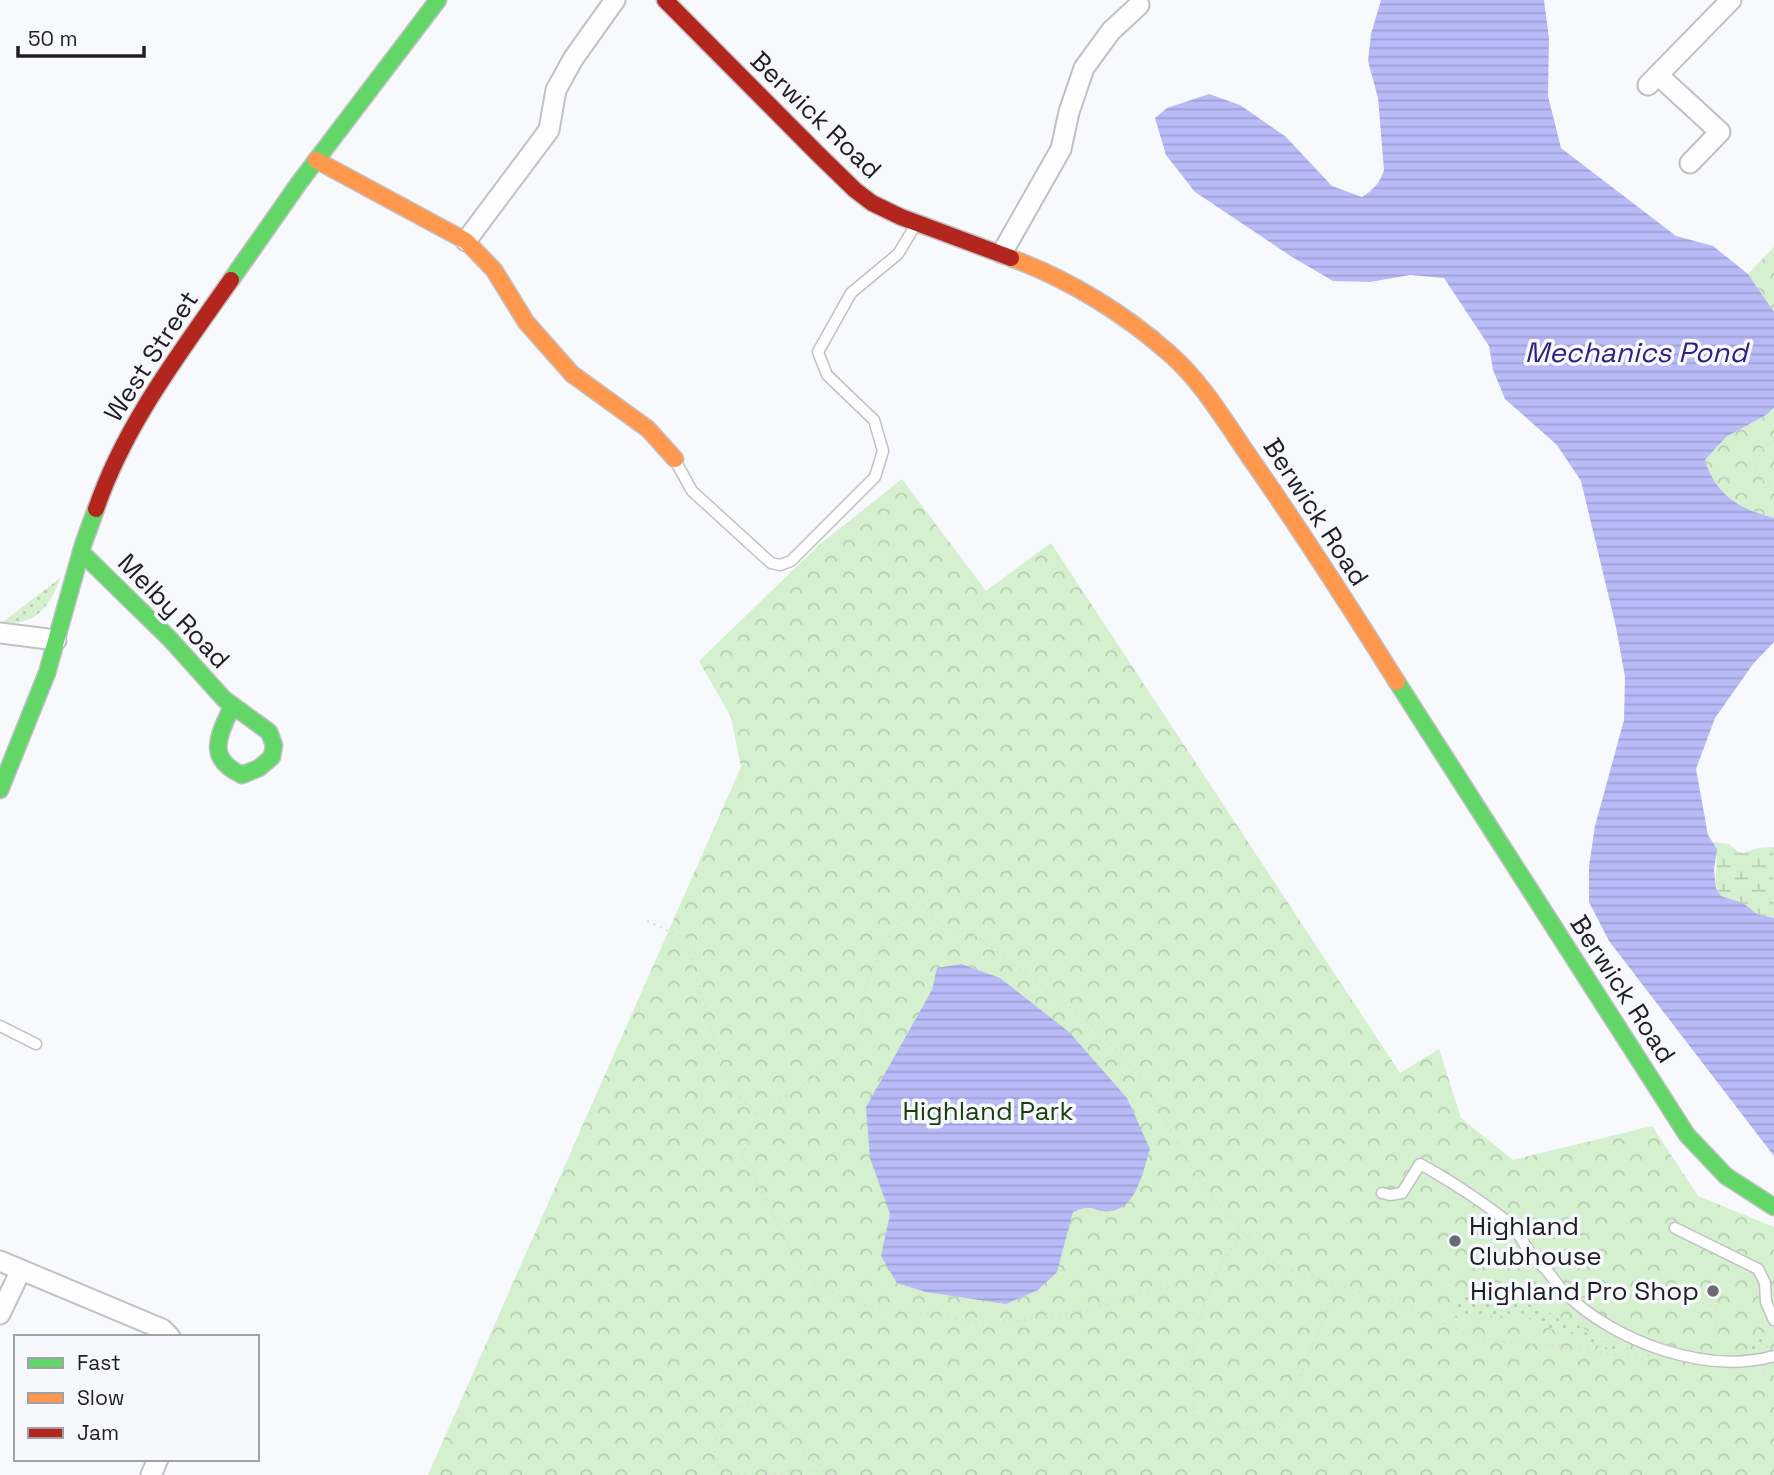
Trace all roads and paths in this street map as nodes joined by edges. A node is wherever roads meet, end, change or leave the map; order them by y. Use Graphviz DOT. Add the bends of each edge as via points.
graph roads {
  1 [pos="438,0"];
  2 [pos="615,0"];
  3 [pos="665,0"];
  4 [pos="1731,0"];
  5 [pos="1139,5"];
  6 [pos="316,160"];
  7 [pos="1690,163"];
  8 [pos="917,222"];
  9 [pos="466,241"];
  10 [pos="1002,253"];
  11 [pos="1774,440"];
  12 [pos="675,459"];
  13 [pos="1774,485"];
  14 [pos="81,552"];
  15 [pos="0,633"];
  16 [pos="56,640"];
  17 [pos="232,706"];
  18 [pos="0,790"];
  19 [pos="647,921"];
  20 [pos="0,1026"];
  21 [pos="36,1045"];
  22 [pos="757,1116"];
  23 [pos="1382,1193"];
  24 [pos="1774,1207"];
  25 [pos="1675,1228"];
  26 [pos="1248,1236"];
  27 [pos="0,1261"];
  28 [pos="21,1270"];
  29 [pos="1216,1273"];
  30 [pos="1336,1286"];
  31 [pos="1684,1293"];
  32 [pos="0,1314"];
  33 [pos="1774,1320"];
  34 [pos="168,1335"];
  35 [pos="1774,1356"];
  36 [pos="1713,1359"];
  37 [pos="1651,1360"];
  38 [pos="825,1471"];
  39 [pos="746,1475"];
  40 [pos="767,1475"];
  41 [pos="842,1475"];
  1 -- 6 [label="street, West Street"];
  2 -- 9 [label="street" via="556,90 549,130"];
  3 -- 8 [label="street, Berwick Road" via="855,190 872,203"];
  4 -- 7 [label="street" via="1653,80 1720,132"];
  5 -- 10 [label="street" via="1111,31 1084,68 1061,149"];
  6 -- 9 [label="street"];
  6 -- 14 [label="street, West Street" via="127,435"];
  8 -- 10 [label="street, Berwick Road"];
  8 -- 12 [label="lane" via="898,254 851,293 818,352 827,376 873,420 883,451 875,477 791,561 771,564 692,491"];
  9 -- 12 [label="street" via="494,270 526,322 572,374 648,429"];
  10 -- 24 [label="street, Berwick Road" via="1118,313 1171,355 1204,391 1297,525 1687,1135 1728,1178"];
  11 -- 13 [label="path" via="1754,465 1762,479"];
  14 -- 16 [label="street, West Street"];
  14 -- 17 [label="street, Melby Road"];
  15 -- 16 [label="street"];
  16 -- 18 [label="street, West Street"];
  19 -- 22 [label="path" via="685,939 717,1048 737,1093"];
  20 -- 21 [label="lane"];
  22 -- 26 [label="path" via="827,1068 862,1036 865,985 888,937 918,898 940,925 978,937 1085,1019 1117,1050 1142,1079 1189,1163"];
  22 -- 29 [label="path" via="743,1154 798,1264 818,1287 858,1304 984,1324 1084,1310"];
  23 -- 36 [label="lane" via="1402,1193 1420,1164 1511,1224 1564,1293 1591,1315 1640,1342 1678,1355"];
  25 -- 33 [label="lane" via="1758,1269"];
  26 -- 29 [label="path" via="1232,1247"];
  26 -- 30 [label="path" via="1275,1265"];
  27 -- 28 [label="street"];
  28 -- 32 [label="street"];
  28 -- 34 [label="street"];
  29 -- 30 [label="path" via="1195,1331 1191,1366 1195,1419 1271,1432 1282,1424"];
  30 -- 37 [label="path" via="1395,1303 1471,1335"];
  31 -- 36 [label="path" via="1718,1310"];
  35 -- 36 [label="lane"];
  38 -- 39 [label="path" via="776,1415 754,1402 725,1421 714,1450 725,1470"];
  38 -- 40 [label="path"];
  38 -- 41 [label="path"];
}
